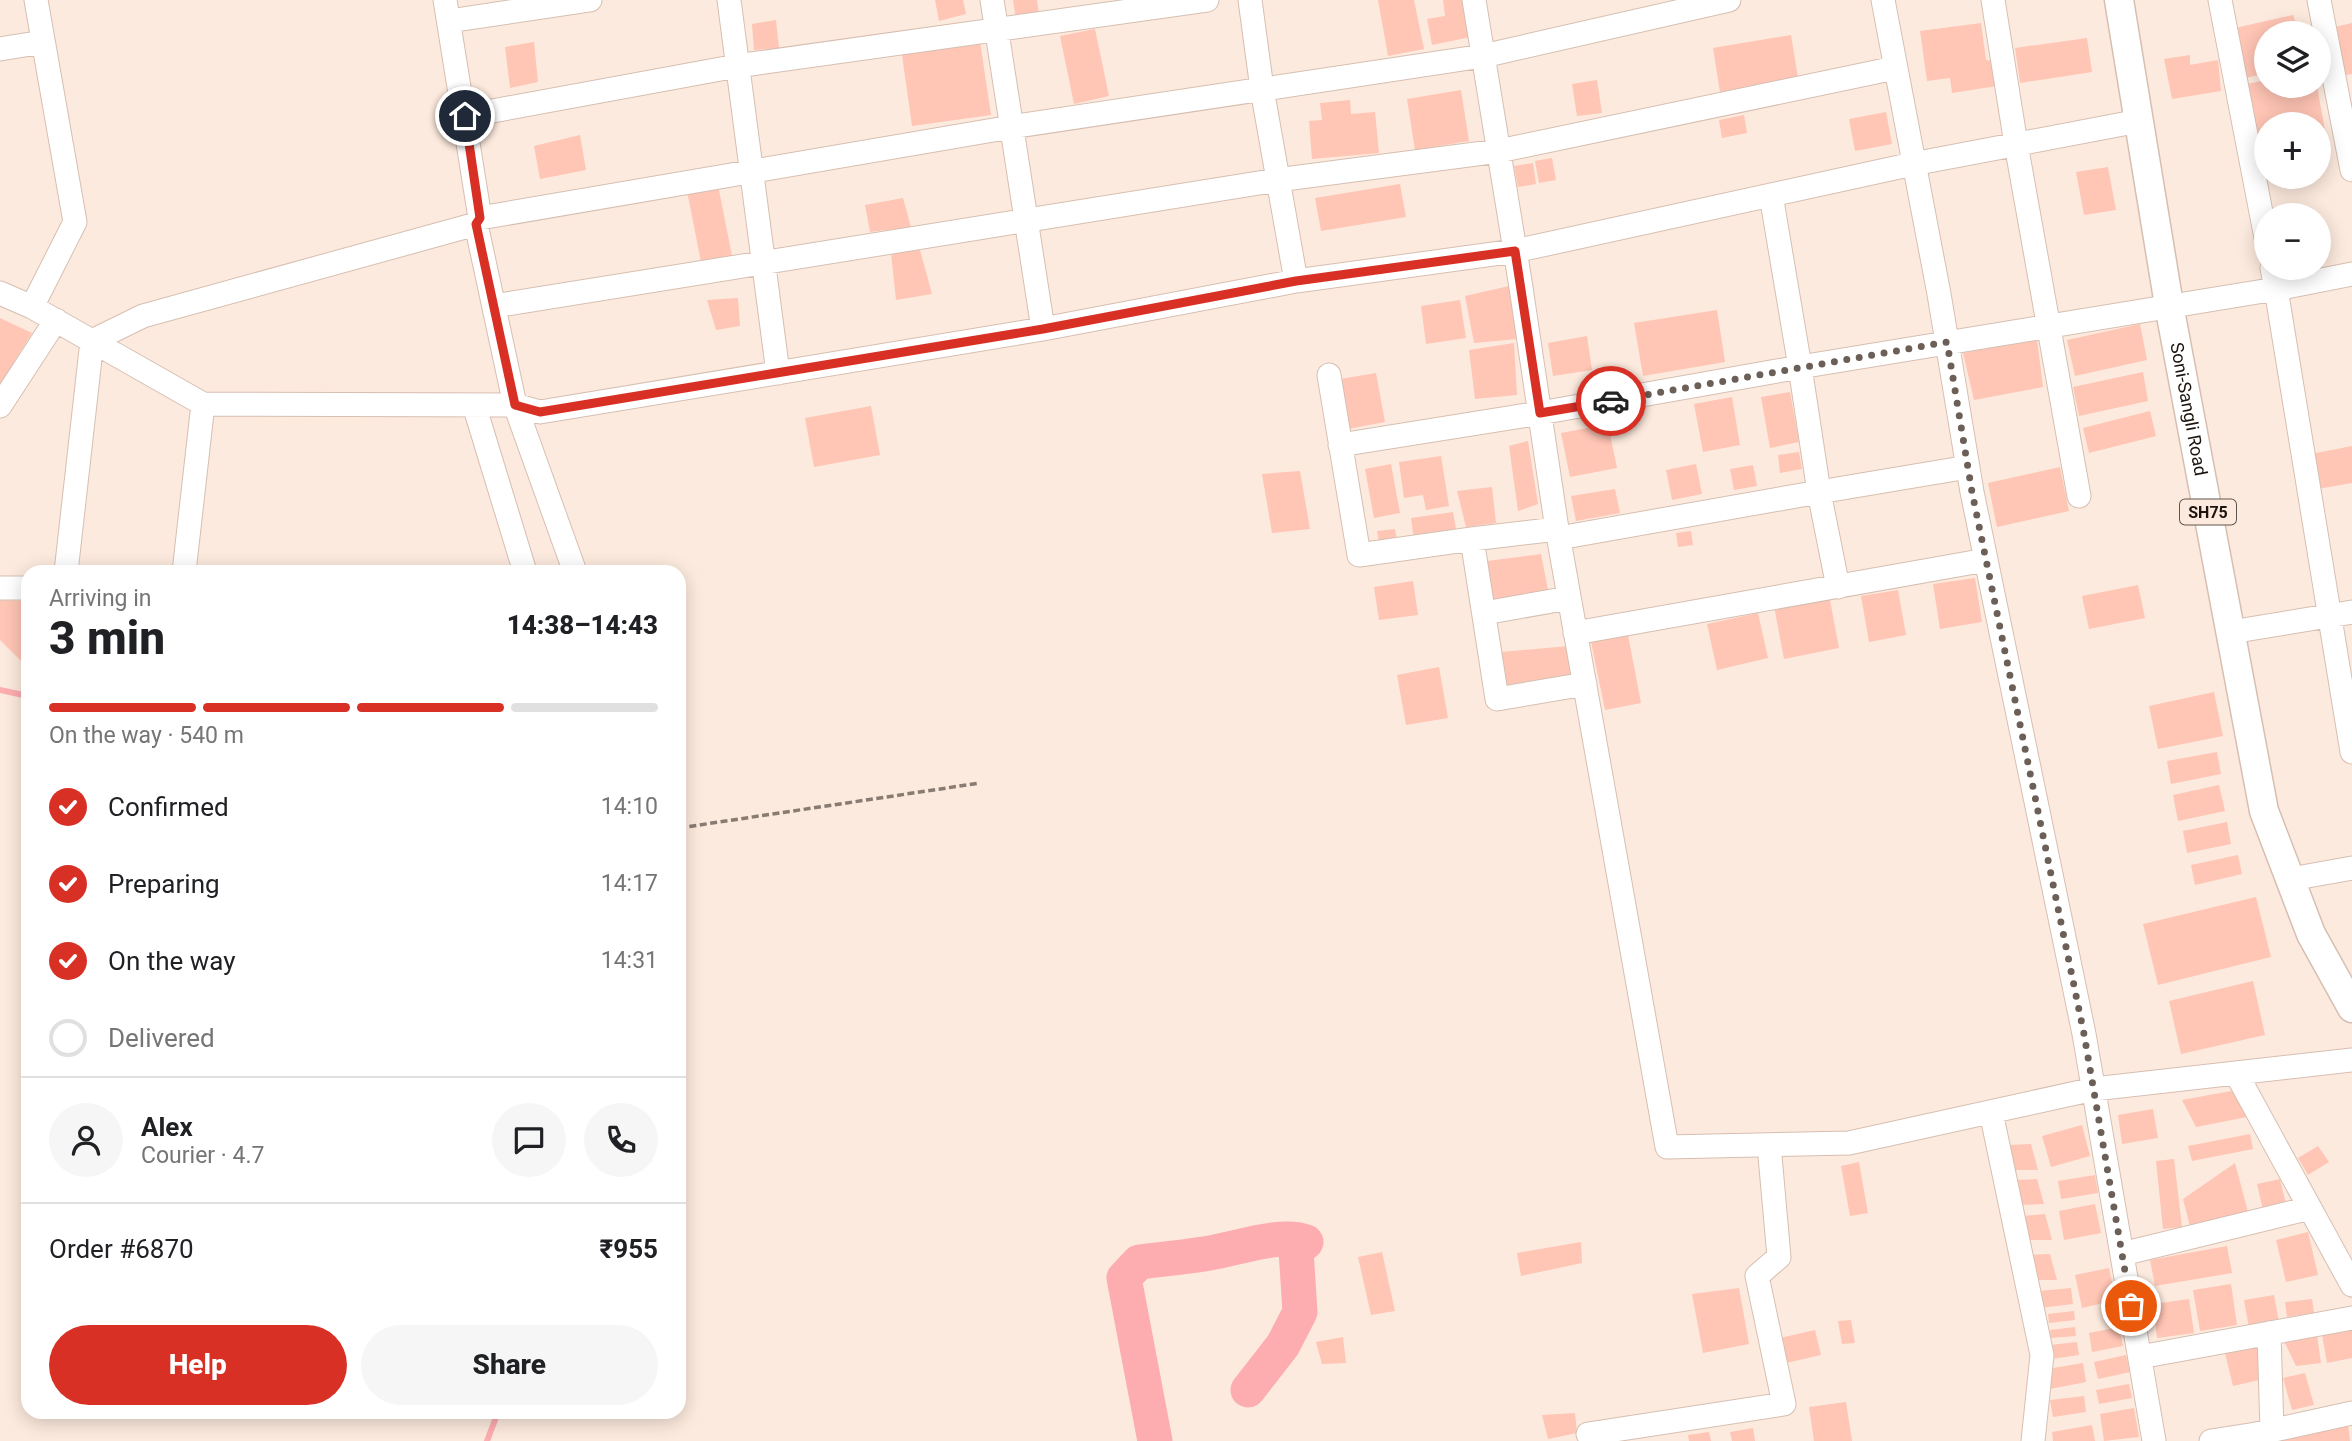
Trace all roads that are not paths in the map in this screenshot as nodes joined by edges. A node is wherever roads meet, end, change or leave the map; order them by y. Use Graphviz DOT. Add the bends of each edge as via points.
graph roads {
  1 [pos="36,0"];
  2 [pos="590,0"];
  3 [pos="729,0"];
  4 [pos="992,0"];
  5 [pos="1207,0"];
  6 [pos="1250,0"];
  7 [pos="1474,0"];
  8 [pos="1729,0"];
  9 [pos="1883,0"];
  10 [pos="1993,0"];
  11 [pos="2119,0"];
  12 [pos="2220,0"];
  13 [pos="2319,0"];
  14 [pos="447,10"];
  15 [pos="996,29"];
  16 [pos="43,42"];
  17 [pos="0,49"];
  18 [pos="1483,56"];
  19 [pos="737,66"];
  20 [pos="1895,68"];
  21 [pos="1262,89"];
  22 [pos="465,116"];
  23 [pos="2138,121"];
  24 [pos="1011,127"];
  25 [pos="2016,144"];
  26 [pos="1499,151"];
  27 [pos="1913,164"];
  28 [pos="751,170"];
  29 [pos="2352,170"];
  30 [pos="1277,180"];
  31 [pos="1771,195"];
  32 [pos="2259,203"];
  33 [pos="478,221"];
  34 [pos="1026,222"];
  35 [pos="1515,251"];
  36 [pos="763,263"];
  37 [pos="2352,274"];
  38 [pos="2331,275"];
  39 [pos="2266,280"];
  40 [pos="2274,280"];
  41 [pos="1296,281"];
  42 [pos="0,293"];
  43 [pos="2169,305"];
  44 [pos="494,306"];
  45 [pos="32,307"];
  46 [pos="56,320"];
  47 [pos="2048,325"];
  48 [pos="1043,329"];
  49 [pos="92,341"];
  50 [pos="1947,342"];
  51 [pos="1800,367"];
  52 [pos="778,373"];
  53 [pos="1329,375"];
  54 [pos="203,404"];
  55 [pos="474,405"];
  56 [pos="515,405"];
  57 [pos="0,406"];
  58 [pos="1540,413"];
  59 [pos="1340,445"];
  60 [pos="1968,467"];
  61 [pos="1819,492"];
  62 [pos="2079,496"];
  63 [pos="1558,533"];
  64 [pos="1472,539"];
  65 [pos="1986,561"];
  66 [pos="67,565"];
  67 [pos="185,565"];
  68 [pos="523,565"];
  69 [pos="572,565"];
  70 [pos="1838,587"];
  71 [pos="0,588"];
  72 [pos="21,588"];
  73 [pos="1569,598"];
  74 [pos="2352,612"];
  75 [pos="1483,613"];
  76 [pos="2329,616"];
  77 [pos="2231,632"];
  78 [pos="1575,633"];
  79 [pos="1585,684"];
  80 [pos="2352,752"];
  81 [pos="2352,869"];
  82 [pos="2291,879"];
  83 [pos="2352,1008"];
  84 [pos="2352,1060"];
  85 [pos="2236,1073"];
  86 [pos="2094,1089"];
  87 [pos="1991,1112"];
  88 [pos="1769,1145"];
  89 [pos="2310,1208"];
  90 [pos="2122,1254"];
  91 [pos="2352,1285"];
  92 [pos="2352,1318"];
  93 [pos="2269,1333"];
  94 [pos="2140,1357"];
  95 [pos="2352,1413"];
  96 [pos="1588,1434"];
  97 [pos="2261,1435"];
  98 [pos="2033,1441"];
  99 [pos="2154,1441"];
  100 [pos="2211,1441"];
  1 -- 16 [label="street"];
  2 -- 14 [label="street"];
  3 -- 19 [label="street"];
  4 -- 15 [label="street"];
  5 -- 15 [label="street"];
  6 -- 21 [label="street"];
  7 -- 18 [label="street"];
  8 -- 18 [label="street"];
  9 -- 20 [label="street"];
  10 -- 25 [label="street"];
  11 -- 23 [label="main road, Soni-Sangli Road / SH75"];
  12 -- 32 [label="street"];
  13 -- 29 [label="street"];
  14 -- 22 [label="street"];
  15 -- 19 [label="street"];
  15 -- 24 [label="street"];
  16 -- 17 [label="street"];
  16 -- 45 [label="street" via="75,222"];
  18 -- 21 [label="street"];
  18 -- 26 [label="street"];
  19 -- 22 [label="street"];
  19 -- 28 [label="street"];
  20 -- 26 [label="street"];
  20 -- 27 [label="street"];
  21 -- 24 [label="street"];
  21 -- 30 [label="street"];
  22 -- 33 [label="street"];
  23 -- 25 [label="street"];
  23 -- 43 [label="main road, Soni-Sangli Road / SH75"];
  24 -- 28 [label="street"];
  24 -- 34 [label="street"];
  25 -- 27 [label="street"];
  25 -- 47 [label="street"];
  26 -- 30 [label="street"];
  26 -- 35 [label="street"];
  27 -- 31 [label="street"];
  27 -- 50 [label="street"];
  28 -- 33 [label="street"];
  28 -- 36 [label="street"];
  30 -- 34 [label="street"];
  30 -- 41 [label="street"];
  31 -- 35 [label="street"];
  31 -- 51 [label="street"];
  33 -- 44 [label="street"];
  33 -- 49 [label="street" via="143,316"];
  34 -- 36 [label="street"];
  34 -- 48 [label="street"];
  35 -- 41 [label="street"];
  35 -- 58 [label="street"];
  36 -- 44 [label="street"];
  36 -- 52 [label="street"];
  37 -- 38 [label="street"];
  39 -- 43 [label="street"];
  40 -- 76 [label="street"];
  41 -- 48 [label="street"];
  42 -- 45 [label="street"];
  43 -- 47 [label="street"];
  43 -- 77 [label="main road, Soni-Sangli Road / SH75"];
  44 -- 56 [label="street"];
  45 -- 46 [label="street"];
  46 -- 49 [label="street"];
  46 -- 57 [label="street"];
  47 -- 50 [label="street"];
  47 -- 62 [label="street"];
  48 -- 52 [label="street"];
  49 -- 54 [label="street"];
  49 -- 66 [label="street"];
  50 -- 51 [label="street"];
  50 -- 60 [label="street"];
  51 -- 58 [label="street"];
  51 -- 61 [label="street"];
  52 -- 56 [label="street" via="540,412"];
  53 -- 59 [label="street"];
  54 -- 55 [label="street"];
  54 -- 67 [label="street"];
  55 -- 56 [label="street"];
  55 -- 68 [label="street"];
  56 -- 69 [label="street"];
  58 -- 59 [label="street"];
  58 -- 63 [label="street"];
  59 -- 64 [label="street" via="1359,555"];
  60 -- 61 [label="street"];
  60 -- 65 [label="street"];
  61 -- 63 [label="street"];
  61 -- 70 [label="street"];
  63 -- 64 [label="street"];
  63 -- 73 [label="street"];
  64 -- 75 [label="street"];
  65 -- 70 [label="street"];
  65 -- 86 [label="street"];
  70 -- 78 [label="street"];
  71 -- 72 [label="street"];
  73 -- 75 [label="street"];
  73 -- 78 [label="street"];
  74 -- 76 [label="street"];
  75 -- 79 [label="street" via="1497,699"];
  76 -- 77 [label="street"];
  76 -- 80 [label="street"];
  77 -- 82 [label="main road, Soni-Sangli Road / SH75" via="2264,811"];
  78 -- 79 [label="street"];
  79 -- 88 [label="street" via="1667,1147"];
  81 -- 82 [label="street"];
  82 -- 83 [label="main road, Soni-Sangli Road / SH75" via="2311,934"];
  84 -- 85 [label="street"];
  85 -- 86 [label="street"];
  85 -- 89 [label="street"];
  86 -- 87 [label="street"];
  86 -- 90 [label="street"];
  87 -- 88 [label="street" via="1849,1143"];
  87 -- 98 [label="street" via="2042,1354"];
  88 -- 96 [label="street" via="1779,1257 1757,1276 1784,1404"];
  89 -- 90 [label="street"];
  89 -- 91 [label="street"];
  90 -- 94 [label="street"];
  92 -- 93 [label="street"];
  93 -- 94 [label="street"];
  93 -- 97 [label="street"];
  94 -- 99 [label="street"];
  95 -- 97 [label="street"];
  97 -- 100 [label="street"];
}
